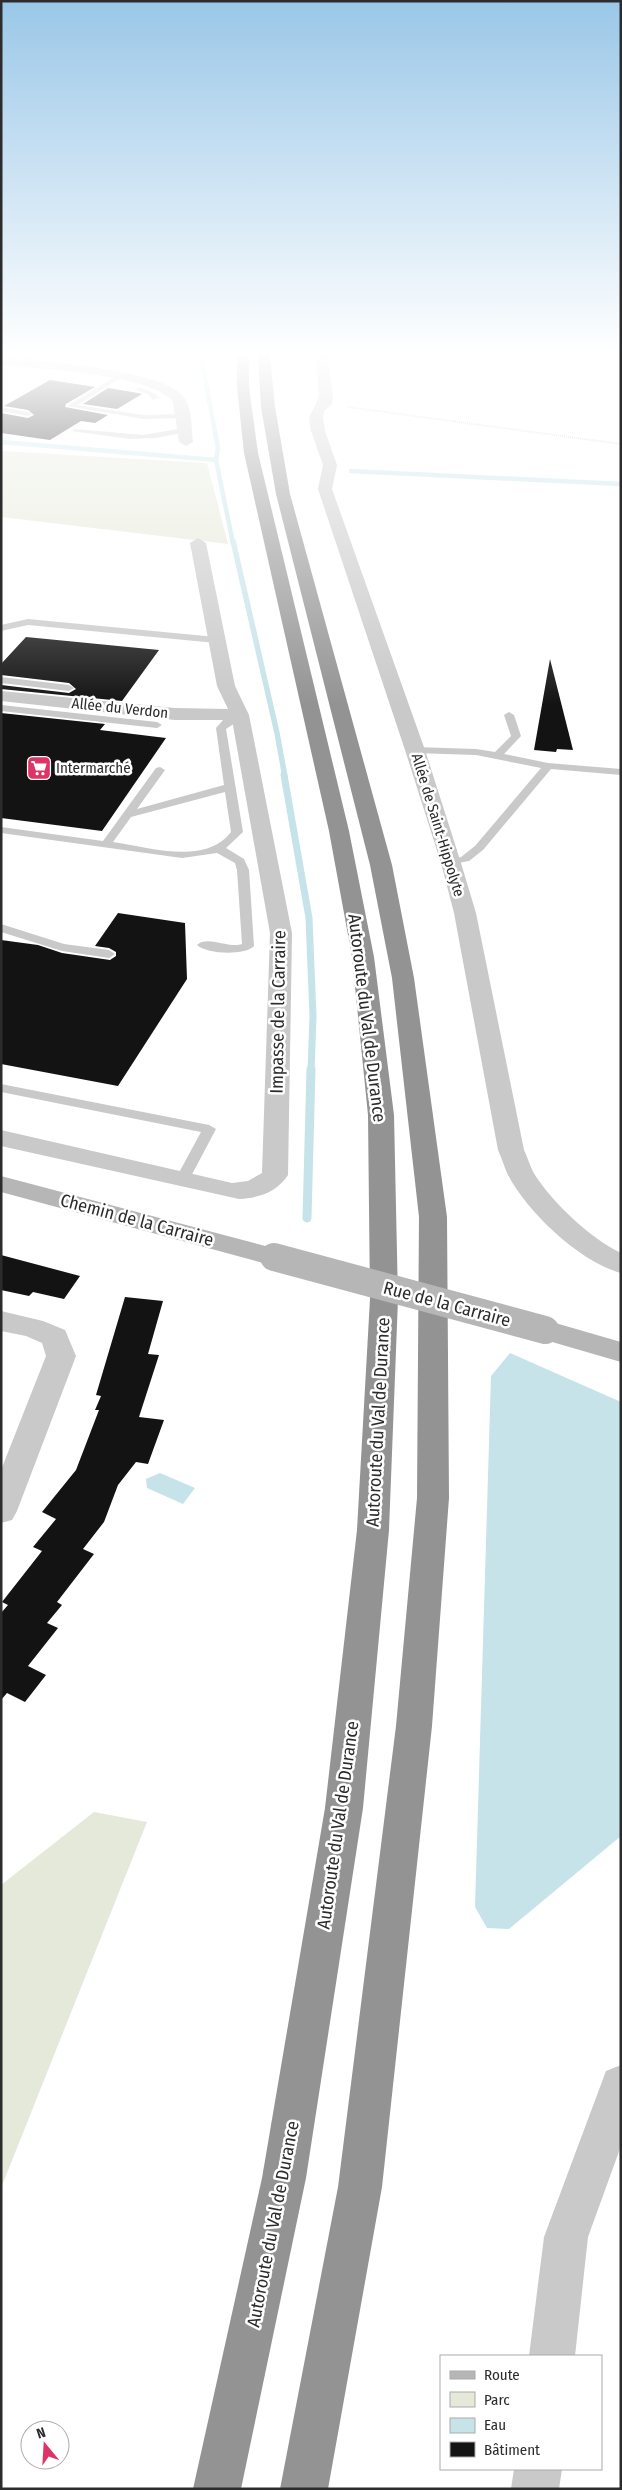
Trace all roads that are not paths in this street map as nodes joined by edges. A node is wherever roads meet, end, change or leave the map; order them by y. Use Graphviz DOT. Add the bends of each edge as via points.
graph roads {
  1 [pos="255,472"];
  2 [pos="279,472"];
  3 [pos="328,472"];
  4 [pos="198,543"];
  5 [pos="1,628"];
  6 [pos="216,640"];
  7 [pos="1,680"];
  8 [pos="69,688"];
  9 [pos="1,696"];
  10 [pos="1,708"];
  11 [pos="240,715"];
  12 [pos="509,715"];
  13 [pos="156,725"];
  14 [pos="415,750"];
  15 [pos="498,755"];
  16 [pos="548,766"];
  17 [pos="160,770"];
  18 [pos="621,772"];
  19 [pos="230,787"];
  20 [pos="127,815"];
  21 [pos="1,830"];
  22 [pos="106,844"];
  23 [pos="219,849"];
  24 [pos="451,863"];
  25 [pos="1,928"];
  26 [pos="204,945"];
  27 [pos="109,954"];
  28 [pos="1,1088"];
  29 [pos="1,1138"];
  30 [pos="182,1180"];
  31 [pos="1,1183"];
  32 [pos="274,1257"];
  33 [pos="621,1264"];
  34 [pos="1,1320"];
  35 [pos="621,1352"];
  36 [pos="1,1511"];
  37 [pos="621,2086"];
  38 [pos="552,2355"];
  39 [pos="538,2470"];
  40 [pos="217,2489"];
  41 [pos="304,2489"];
  42 [pos="535,2489"];
  1 -- 40 [label="highway, Autoroute du Val de Durance" via="339,831 363,957 381,1115 384,1299 374,1530 344,1808 284,2178"];
  2 -- 41 [label="highway, Autoroute du Val de Durance" via="381,865 403,978 433,1217 433,1498 414,1726 360,2187"];
  3 -- 14 [label="street, Allée de Saint-Hippolyte" via="325,489"];
  4 -- 6 [label="street, Impasse de la Carraire"];
  5 -- 6 [label="lane" via="28,622"];
  6 -- 11 [label="street, Impasse de la Carraire" via="229,696"];
  7 -- 8 [label="lane"];
  9 -- 11 [label="street, Allée du Verdon" via="175,714"];
  10 -- 13 [label="lane"];
  11 -- 19 [label="lane" via="222,728"];
  11 -- 30 [label="street, Impasse de la Carraire" via="281,932 275,1175 267,1184 251,1190 232,1191"];
  12 -- 15 [label="lane" via="516,736"];
  14 -- 15 [label="lane"];
  14 -- 24 [label="street, Allée de Saint-Hippolyte"];
  15 -- 16 [label="lane"];
  16 -- 18 [label="lane"];
  16 -- 24 [label="lane" via="479,848 465,859"];
  17 -- 20 [label="lane"];
  19 -- 20 [label="lane"];
  19 -- 23 [label="lane" via="237,832"];
  20 -- 22 [label="lane"];
  21 -- 22 [label="lane"];
  22 -- 23 [label="lane" via="182,855"];
  23 -- 26 [label="lane" via="240,861 243,870 248,946 237,950"];
  24 -- 33 [label="street, Allée de Saint-Hippolyte" via="465,913 512,1150 522,1175 543,1203 587,1243"];
  25 -- 27 [label="lane" via="49,944"];
  28 -- 30 [label="lane" via="208,1129"];
  29 -- 30 [label="street, Impasse de la Carraire"];
  31 -- 32 [label="street, Chemin de la Carraire"];
  32 -- 35 [label="street, Rue de la Carraire, bridge"];
  34 -- 36 [label="street" via="55,1337 61,1356"];
  37 -- 38 [label="street" via="566,2237"];
  39 -- 42 [label="street"];
}
